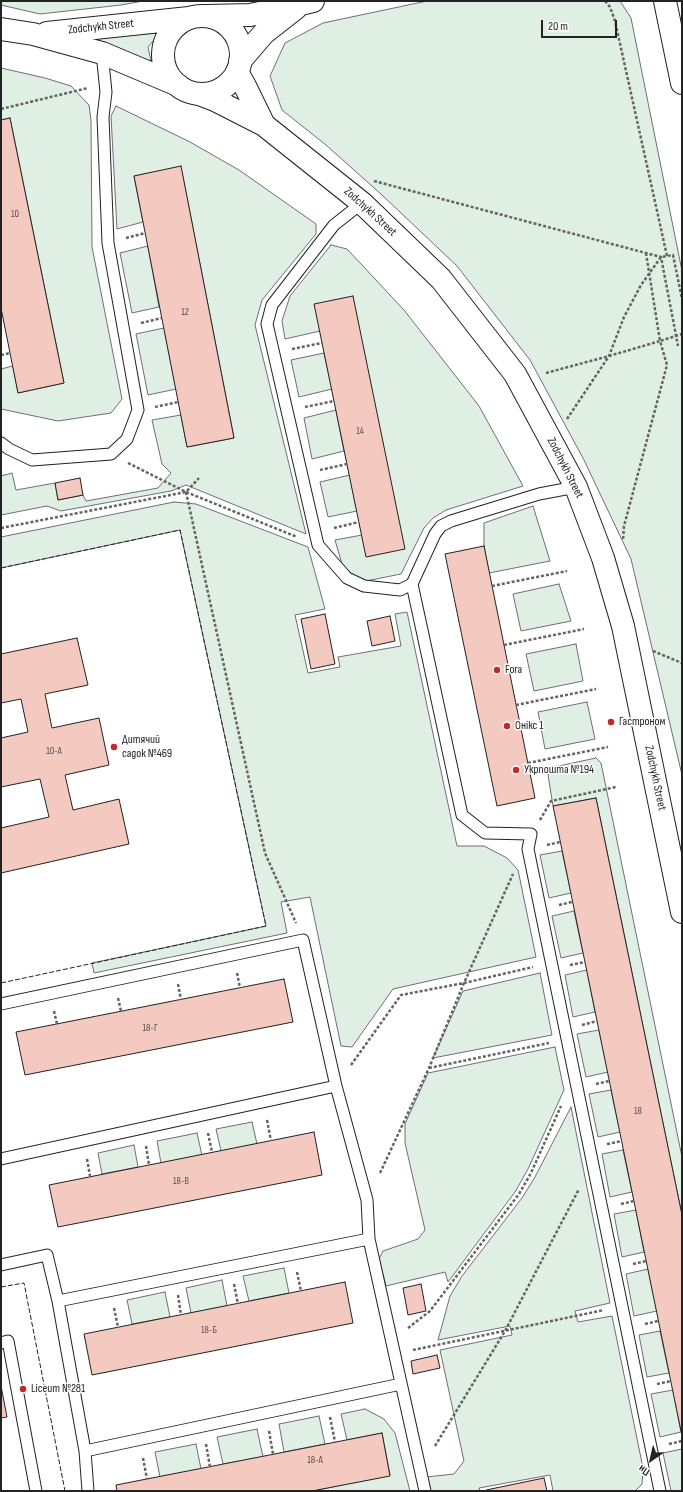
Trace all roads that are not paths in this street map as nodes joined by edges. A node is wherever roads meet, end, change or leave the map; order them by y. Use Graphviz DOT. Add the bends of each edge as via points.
graph roads {
  1 [pos="665,1"];
  2 [pos="307,2"];
  3 [pos="254,8"];
  4 [pos="198,17"];
  5 [pos="1,29"];
  6 [pos="34,34"];
  7 [pos="102,53"];
  8 [pos="238,66"];
  9 [pos="682,83"];
  10 [pos="178,85"];
  11 [pos="199,94"];
  12 [pos="264,125"];
  13 [pos="362,203"];
  14 [pos="1,443"];
  15 [pos="576,488"];
  16 [pos="412,584"];
  17 [pos="682,912"];
  18 [pos="1,1004"];
  19 [pos="336,1086"];
  20 [pos="1,1159"];
  21 [pos="370,1239"];
  22 [pos="1,1265"];
  23 [pos="58,1301"];
  24 [pos="1,1343"];
  25 [pos="401,1384"];
  26 [pos="85,1451"];
  27 [pos="36,1491"];
  28 [pos="88,1491"];
  29 [pos="425,1491"];
  30 [pos="660,1491"];
  1 -- 9 [label="main road"];
  2 -- 3 [label="main road, Zodchykh Street"];
  2 -- 8 [label="main road, Zodchykh Street" via="264,32"];
  3 -- 4 [label="main road, Zodchykh Street"];
  4 -- 6 [label="main road, Zodchykh Street"];
  4 -- 8 [label="main road" via="218,20 236,36 240,48"];
  4 -- 10 [label="main road" via="181,22 172,30 166,41 164,65 169,76"];
  5 -- 6 [label="main road, Zodchykh Street"];
  6 -- 7 [label="main road, Zodchykh Street"];
  7 -- 10 [label="main road, Zodchykh Street"];
  7 -- 14 [label="lane" via="106,92 103,117 108,243 138,410 127,440 111,454 32,460"];
  8 -- 11 [label="main road" via="230,82 222,89"];
  8 -- 12 [label="main road, Zodchykh Street"];
  10 -- 11 [label="main road" via="188,92"];
  11 -- 12 [label="main road, Zodchykh Street"];
  12 -- 13 [label="main road, Zodchykh Street"];
  13 -- 15 [label="main road, Zodchykh Street" via="441,279 515,374"];
  13 -- 16 [label="lane" via="334,225 272,305 267,324 318,545 347,578 364,586 400,590"];
  15 -- 16 [label="lane" via="539,494 441,526"];
  15 -- 17 [label="main road, Zodchykh Street" via="603,558 623,626"];
  16 -- 30 [label="lane" via="462,815 485,833 531,834 528,849"];
  18 -- 19 [label="lane" via="304,940"];
  19 -- 20 [label="lane"];
  19 -- 21 [label="lane" via="367,1200"];
  21 -- 23 [label="lane"];
  21 -- 25 [label="lane"];
  22 -- 23 [label="lane" via="47,1255"];
  23 -- 26 [label="lane"];
  24 -- 27 [label="lane" via="8,1341"];
  25 -- 26 [label="lane"];
  25 -- 29 [label="lane"];
  26 -- 28 [label="lane"];
}
